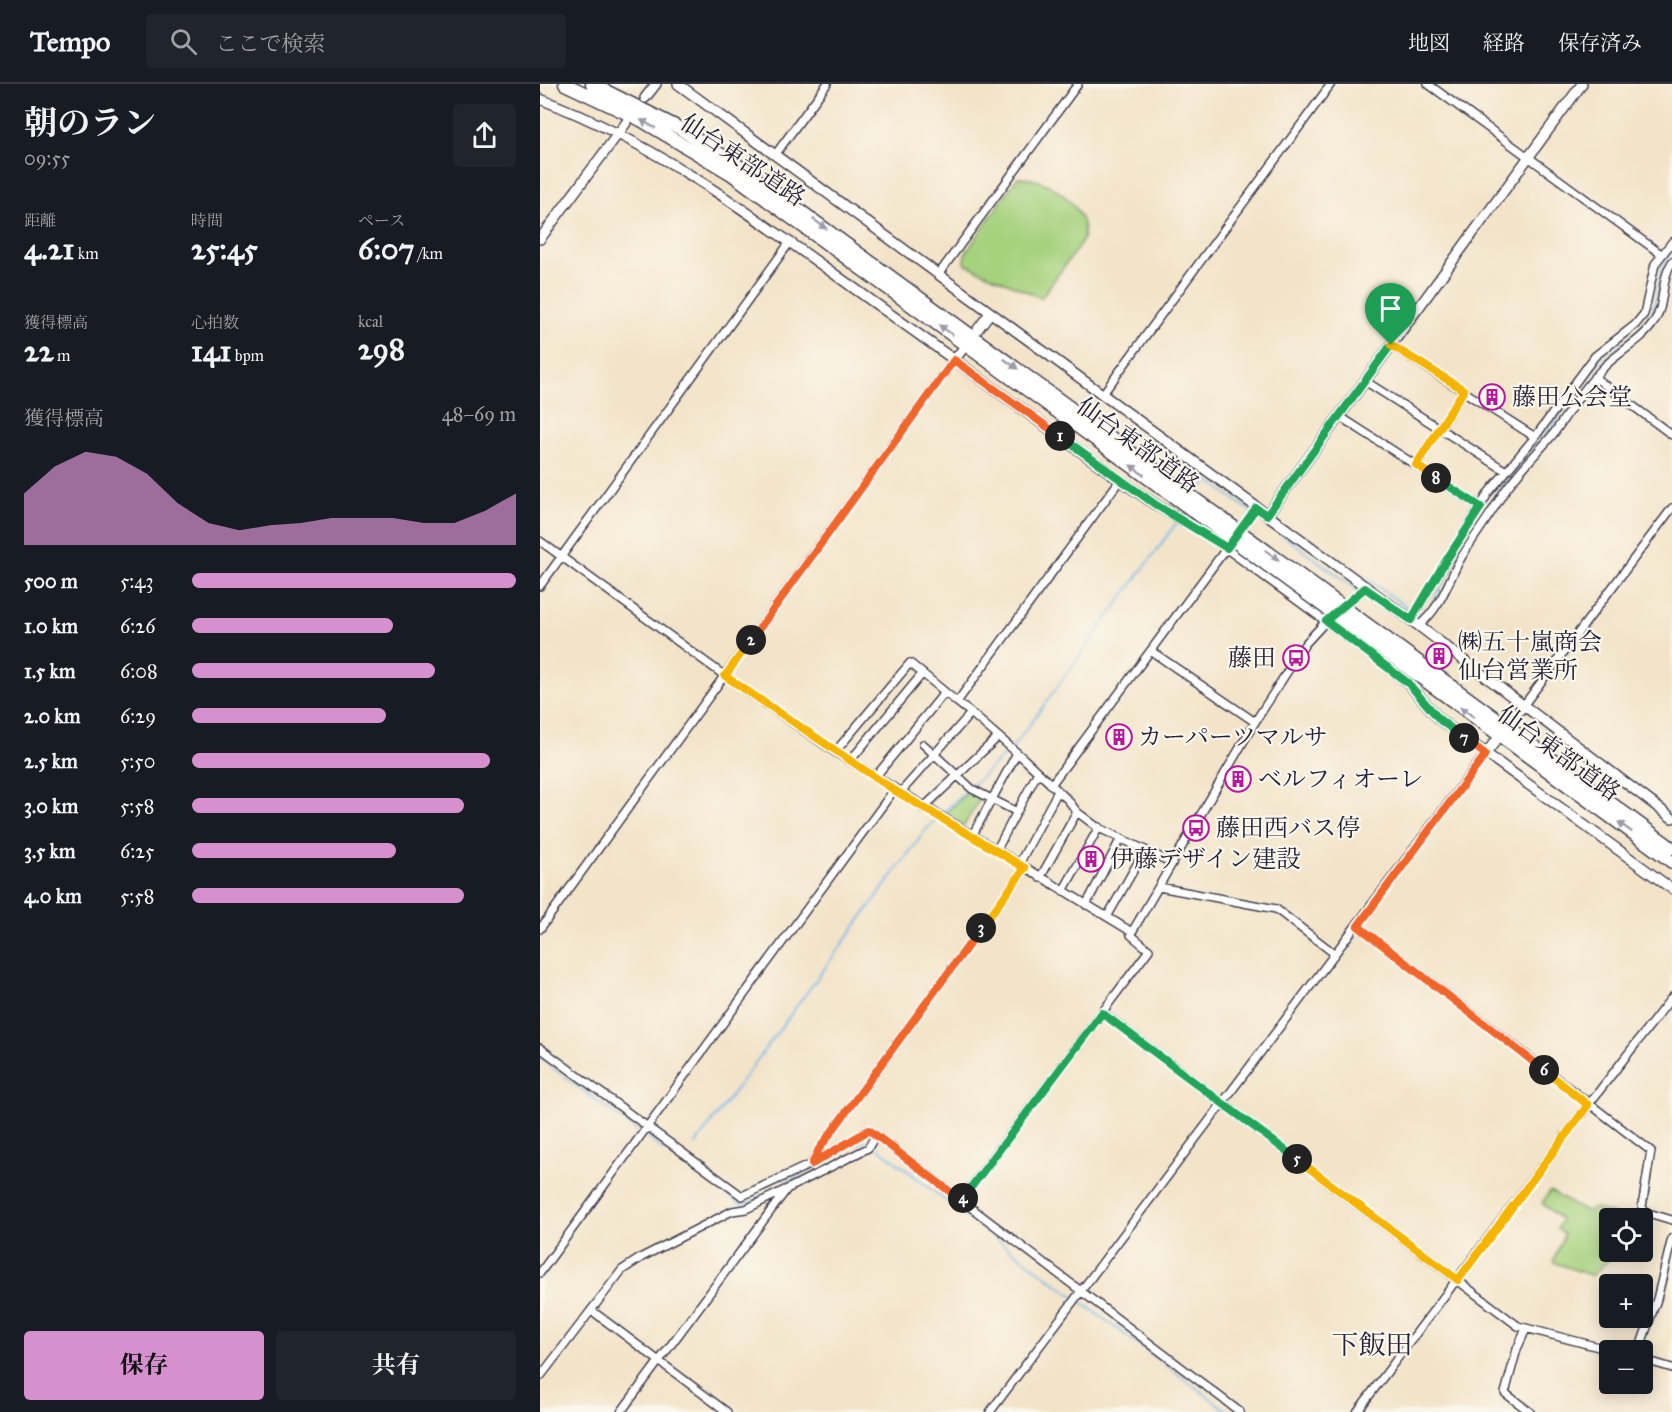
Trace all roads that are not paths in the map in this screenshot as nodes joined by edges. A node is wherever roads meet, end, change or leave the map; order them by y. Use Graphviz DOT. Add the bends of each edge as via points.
graph roads {
  1 [pos="565,84"];
  2 [pos="592,84"];
  3 [pos="656,84"];
  4 [pos="678,84"];
  5 [pos="827,84"];
  6 [pos="1078,84"];
  7 [pos="1331,84"];
  8 [pos="1428,84"];
  9 [pos="1582,84"];
  10 [pos="645,98"];
  11 [pos="540,99"];
  12 [pos="626,123"];
  13 [pos="617,133"];
  14 [pos="775,156"];
  15 [pos="1527,159"];
  16 [pos="540,239"];
  17 [pos="790,242"];
  18 [pos="1672,242"];
  19 [pos="1662,254"];
  20 [pos="1672,262"];
  21 [pos="938,275"];
  22 [pos="990,313"];
  23 [pos="978,329"];
  24 [pos="1391,345"];
  25 [pos="962,350"];
  26 [pos="954,360"];
  27 [pos="1594,377"];
  28 [pos="1365,381"];
  29 [pos="1464,390"];
  30 [pos="1102,395"];
  31 [pos="1339,416"];
  32 [pos="1441,428"];
  33 [pos="1672,435"];
  34 [pos="1535,436"];
  35 [pos="1416,465"];
  36 [pos="1506,471"];
  37 [pos="1120,480"];
  38 [pos="1188,500"];
  39 [pos="1481,507"];
  40 [pos="1672,508"];
  41 [pos="1253,512"];
  42 [pos="1267,515"];
  43 [pos="540,541"];
  44 [pos="1227,548"];
  45 [pos="561,557"];
  46 [pos="540,586"];
  47 [pos="1365,588"];
  48 [pos="1326,621"];
  49 [pos="1413,621"];
  50 [pos="1151,651"];
  51 [pos="922,674"];
  52 [pos="725,676"];
  53 [pos="945,692"];
  54 [pos="1449,692"];
  55 [pos="957,702"];
  56 [pos="1523,706"];
  57 [pos="971,713"];
  58 [pos="1512,720"];
  59 [pos="1255,722"];
  60 [pos="998,737"];
  61 [pos="1495,742"];
  62 [pos="923,744"];
  63 [pos="1013,749"];
  64 [pos="835,752"];
  65 [pos="1485,754"];
  66 [pos="934,755"];
  67 [pos="849,761"];
  68 [pos="1038,772"];
  69 [pos="876,776"];
  70 [pos="957,776"];
  71 [pos="1051,785"];
  72 [pos="1058,791"];
  73 [pos="897,792"];
  74 [pos="993,800"];
  75 [pos="923,808"];
  76 [pos="1017,812"];
  77 [pos="1077,812"];
  78 [pos="1672,818"];
  79 [pos="1099,828"];
  80 [pos="972,836"];
  81 [pos="1121,838"];
  82 [pos="1672,848"];
  83 [pos="1145,850"];
  84 [pos="996,851"];
  85 [pos="1672,862"];
  86 [pos="1172,863"];
  87 [pos="1022,866"];
  88 [pos="1040,878"];
  89 [pos="1159,887"];
  90 [pos="1672,889"];
  91 [pos="1063,891"];
  92 [pos="1086,905"];
  93 [pos="1107,917"];
  94 [pos="1358,926"];
  95 [pos="540,929"];
  96 [pos="1132,932"];
  97 [pos="1335,954"];
  98 [pos="1672,997"];
  99 [pos="1102,1013"];
  100 [pos="540,1048"];
  101 [pos="1223,1103"];
  102 [pos="1588,1105"];
  103 [pos="647,1127"];
  104 [pos="874,1137"];
  105 [pos="812,1164"];
  106 [pos="787,1189"];
  107 [pos="961,1200"];
  108 [pos="1672,1220"];
  109 [pos="1672,1238"];
  110 [pos="540,1273"];
  111 [pos="1458,1280"];
  112 [pos="1078,1296"];
  113 [pos="591,1310"];
  114 [pos="1526,1329"];
  115 [pos="1643,1340"];
  116 [pos="1599,1347"];
  117 [pos="659,1361"];
  118 [pos="1653,1362"];
  119 [pos="1672,1368"];
  120 [pos="540,1377"];
  121 [pos="621,1412"];
  122 [pos="727,1412"];
  123 [pos="990,1412"];
  124 [pos="1240,1412"];
  125 [pos="1357,1412"];
  126 [pos="1530,1412"];
  38 -- 1 [label="highway, 仙台東部道路, one-way" via="729,172 641,120"];
  2 -- 38 [label="highway, 仙台東部道路, one-way" via="679,128 736,164"];
  3 -- 10 [label="street"];
  4 -- 14 [label="street"];
  5 -- 14 [label="street"];
  6 -- 21 [label="street"];
  7 -- 30 [label="street"];
  8 -- 15 [label="street"];
  9 -- 15 [label="street"];
  11 -- 13 [label="street"];
  12 -- 13 [label="street"];
  13 -- 16 [label="street"];
  13 -- 17 [label="street" via="673,164"];
  14 -- 21 [label="street"];
  15 -- 19 [label="street"];
  15 -- 24 [label="street"];
  17 -- 26 [label="street"];
  17 -- 45 [label="street"];
  18 -- 19 [label="street"];
  19 -- 34 [label="street" via="1650,280 1644,314 1594,356"];
  20 -- 27 [label="street" via="1654,323"];
  21 -- 22 [label="street"];
  22 -- 23 [label="street"];
  22 -- 30 [label="street"];
  24 -- 28 [label="street"];
  24 -- 29 [label="street"];
  25 -- 26 [label="street"];
  26 -- 37 [label="street"];
  26 -- 52 [label="street"];
  27 -- 33 [label="street"];
  27 -- 49 [label="street" via="1500,499 1463,555 1429,618"];
  28 -- 31 [label="street"];
  28 -- 32 [label="street"];
  29 -- 32 [label="street"];
  29 -- 34 [label="street"];
  30 -- 41 [label="street"];
  31 -- 35 [label="street"];
  31 -- 42 [label="street"];
  32 -- 35 [label="street"];
  32 -- 36 [label="street"];
  34 -- 36 [label="street"];
  35 -- 39 [label="street"];
  36 -- 39 [label="street"];
  37 -- 44 [label="street"];
  37 -- 55 [label="street"];
  38 -- 54 [label="highway, 仙台東部道路, bridge"];
  39 -- 49 [label="street"];
  40 -- 56 [label="street"];
  41 -- 42 [label="street"];
  41 -- 44 [label="street"];
  42 -- 47 [label="street"];
  43 -- 45 [label="street"];
  44 -- 48 [label="street"];
  44 -- 50 [label="street"];
  45 -- 46 [label="street"];
  45 -- 52 [label="street"];
  47 -- 48 [label="street"];
  47 -- 49 [label="street"];
  48 -- 59 [label="street" via="1305,644"];
  48 -- 65 [label="street" via="1408,683 1440,720"];
  49 -- 56 [label="street"];
  50 -- 59 [label="street"];
  50 -- 71 [label="street"];
  51 -- 53 [label="street"];
  51 -- 64 [label="street" via="910,663"];
  51 -- 67 [label="street"];
  52 -- 64 [label="street"];
  52 -- 95 [label="street"];
  53 -- 55 [label="street"];
  53 -- 69 [label="street"];
  54 -- 82 [label="highway, 仙台東部道路"];
  85 -- 54 [label="highway, 仙台東部道路, one-way"];
  55 -- 57 [label="street"];
  56 -- 58 [label="street"];
  56 -- 78 [label="street"];
  57 -- 60 [label="street"];
  57 -- 66 [label="street"];
  59 -- 86 [label="street"];
  60 -- 63 [label="street"];
  60 -- 70 [label="street"];
  61 -- 65 [label="street"];
  62 -- 66 [label="street"];
  63 -- 68 [label="street"];
  63 -- 74 [label="street"];
  64 -- 67 [label="street"];
  65 -- 90 [label="street"];
  65 -- 94 [label="street"];
  66 -- 70 [label="street"];
  66 -- 73 [label="street"];
  67 -- 69 [label="street"];
  68 -- 71 [label="street"];
  68 -- 76 [label="street"];
  69 -- 73 [label="street"];
  70 -- 74 [label="street"];
  70 -- 75 [label="street"];
  71 -- 72 [label="street"];
  72 -- 77 [label="street"];
  72 -- 87 [label="street"];
  73 -- 75 [label="street"];
  73 -- 103 [label="street"];
  74 -- 76 [label="street"];
  74 -- 80 [label="street"];
  75 -- 80 [label="street"];
  76 -- 84 [label="street"];
  77 -- 79 [label="street"];
  77 -- 88 [label="street"];
  79 -- 81 [label="street"];
  79 -- 91 [label="street"];
  80 -- 84 [label="street"];
  81 -- 83 [label="street"];
  81 -- 92 [label="street"];
  83 -- 86 [label="street"];
  83 -- 93 [label="street"];
  84 -- 87 [label="street"];
  86 -- 89 [label="street"];
  87 -- 88 [label="street"];
  87 -- 105 [label="street"];
  88 -- 91 [label="street"];
  89 -- 96 [label="street"];
  89 -- 97 [label="street" via="1276,909"];
  91 -- 92 [label="street"];
  92 -- 93 [label="street"];
  93 -- 96 [label="street"];
  94 -- 97 [label="street"];
  94 -- 102 [label="street"];
  96 -- 99 [label="street" via="1149,950"];
  97 -- 101 [label="street"];
  98 -- 102 [label="street"];
  99 -- 101 [label="street"];
  99 -- 107 [label="street"];
  100 -- 103 [label="street"];
  101 -- 111 [label="street"];
  101 -- 112 [label="street"];
  102 -- 108 [label="street" via="1651,1151 1642,1207 1645,1212"];
  102 -- 111 [label="street"];
  103 -- 105 [label="street" via="742,1196"];
  103 -- 110 [label="street"];
  104 -- 105 [label="street" via="869,1130"];
  104 -- 106 [label="street" via="869,1146"];
  104 -- 107 [label="street"];
  106 -- 113 [label="street" via="746,1209 732,1211 642,1257 622,1270"];
  106 -- 117 [label="street"];
  107 -- 112 [label="street"];
  109 -- 115 [label="street"];
  111 -- 114 [label="street"];
  111 -- 125 [label="street"];
  112 -- 123 [label="street"];
  112 -- 124 [label="street"];
  113 -- 117 [label="street"];
  113 -- 120 [label="street"];
  114 -- 116 [label="street"];
  114 -- 126 [label="street" via="1505,1393"];
  117 -- 121 [label="street"];
  117 -- 122 [label="street"];
  118 -- 119 [label="street"];
}
